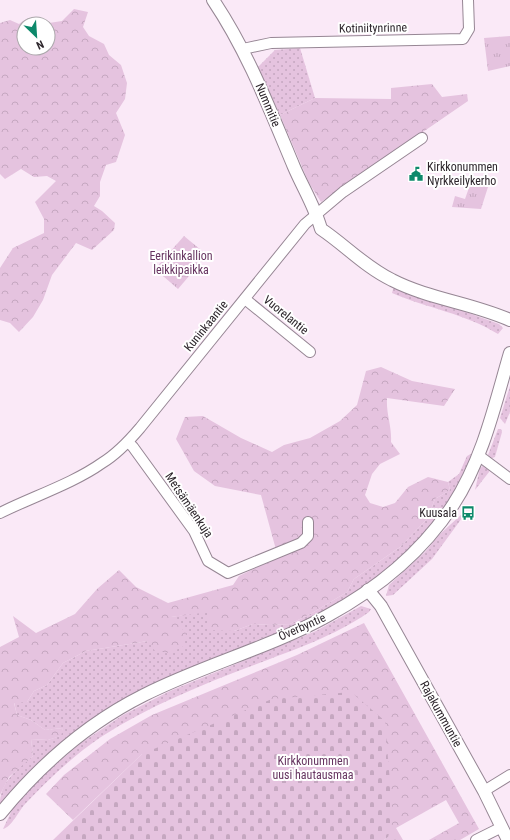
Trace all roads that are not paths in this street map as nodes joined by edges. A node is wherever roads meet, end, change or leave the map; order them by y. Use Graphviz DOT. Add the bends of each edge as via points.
graph roads {
  1 [pos="213,0"];
  2 [pos="468,0"];
  3 [pos="243,49"];
  4 [pos="422,138"];
  5 [pos="317,214"];
  6 [pos="245,299"];
  7 [pos="510,320"];
  8 [pos="310,352"];
  9 [pos="510,353"];
  10 [pos="128,442"];
  11 [pos="478,455"];
  12 [pos="510,479"];
  13 [pos="0,512"];
  14 [pos="308,522"];
  15 [pos="368,590"];
  16 [pos="510,775"];
  17 [pos="484,791"];
  18 [pos="0,814"];
  19 [pos="502,827"];
  20 [pos="476,840"];
  21 [pos="508,840"];
  1 -- 3 [label="street, Nummitie"];
  2 -- 3 [label="street, Kotiniitynrinne" via="469,29 463,39 271,43"];
  3 -- 5 [label="street, Nummitie" via="303,189"];
  4 -- 5 [label="street, Kuninkaantie" via="343,192"];
  5 -- 6 [label="street, Kuninkaantie" via="300,230"];
  5 -- 7 [label="street, Nummitie" via="328,222 341,242 354,255 393,280 418,291"];
  6 -- 8 [label="street, Vuorelantie"];
  6 -- 10 [label="street, Kuninkaantie"];
  9 -- 11 [label="street, Överbyntie"];
  10 -- 13 [label="street, Kuninkaantie" via="102,464 83,475"];
  10 -- 14 [label="street, Metsämäenkuja" via="194,531 208,561 228,573 301,543 308,536"];
  11 -- 12 [label="street"];
  11 -- 15 [label="street, Överbyntie" via="454,503 442,520 407,560"];
  15 -- 17 [label="street, Rajakummuntie" via="381,606"];
  15 -- 18 [label="street, Överbyntie" via="326,617 170,682 115,711 89,728 35,774"];
  16 -- 17 [label="street"];
  17 -- 19 [label="street, Rajakummuntie"];
  19 -- 20 [label="street"];
  19 -- 21 [label="street, Rajakummuntie"];
}
